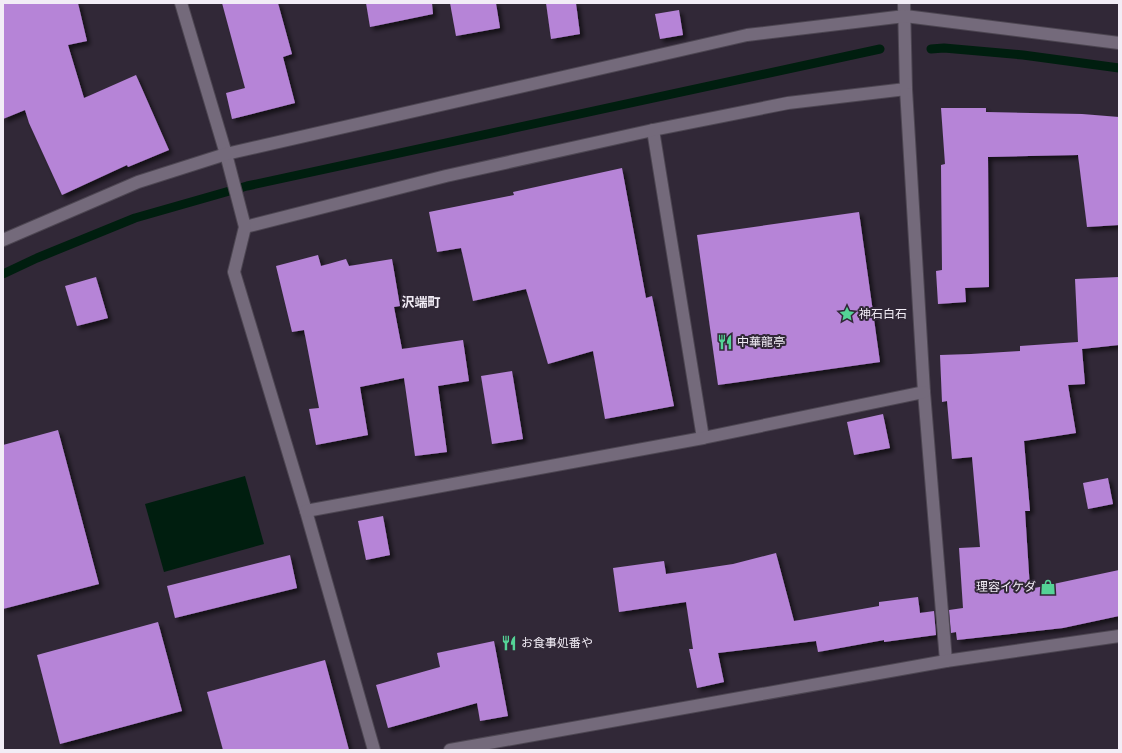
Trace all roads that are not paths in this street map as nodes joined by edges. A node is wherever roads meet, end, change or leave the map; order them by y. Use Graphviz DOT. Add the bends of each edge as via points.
graph roads {
  1 [pos="181,3"];
  2 [pos="904,3"];
  3 [pos="906,16"];
  4 [pos="1119,43"];
  5 [pos="906,89"];
  6 [pos="653,130"];
  7 [pos="227,159"];
  8 [pos="245,227"];
  9 [pos="3,240"];
  10 [pos="924,392"];
  11 [pos="703,438"];
  12 [pos="306,511"];
  13 [pos="1119,636"];
  14 [pos="946,661"];
  15 [pos="498,746"];
  16 [pos="374,750"];
  17 [pos="450,750"];
  1 -- 7 [label="street"];
  2 -- 3 [label="street"];
  3 -- 4 [label="street"];
  3 -- 5 [label="street"];
  3 -- 7 [label="street" via="746,35"];
  5 -- 6 [label="street" via="788,103"];
  5 -- 10 [label="street"];
  6 -- 8 [label="street" via="446,176"];
  6 -- 11 [label="street"];
  7 -- 8 [label="street"];
  7 -- 9 [label="street" via="138,182"];
  8 -- 12 [label="street" via="234,272"];
  10 -- 11 [label="street"];
  10 -- 14 [label="street"];
  11 -- 12 [label="street"];
  12 -- 16 [label="street"];
  13 -- 14 [label="street"];
  14 -- 15 [label="street"];
  15 -- 17 [label="street"];
}
